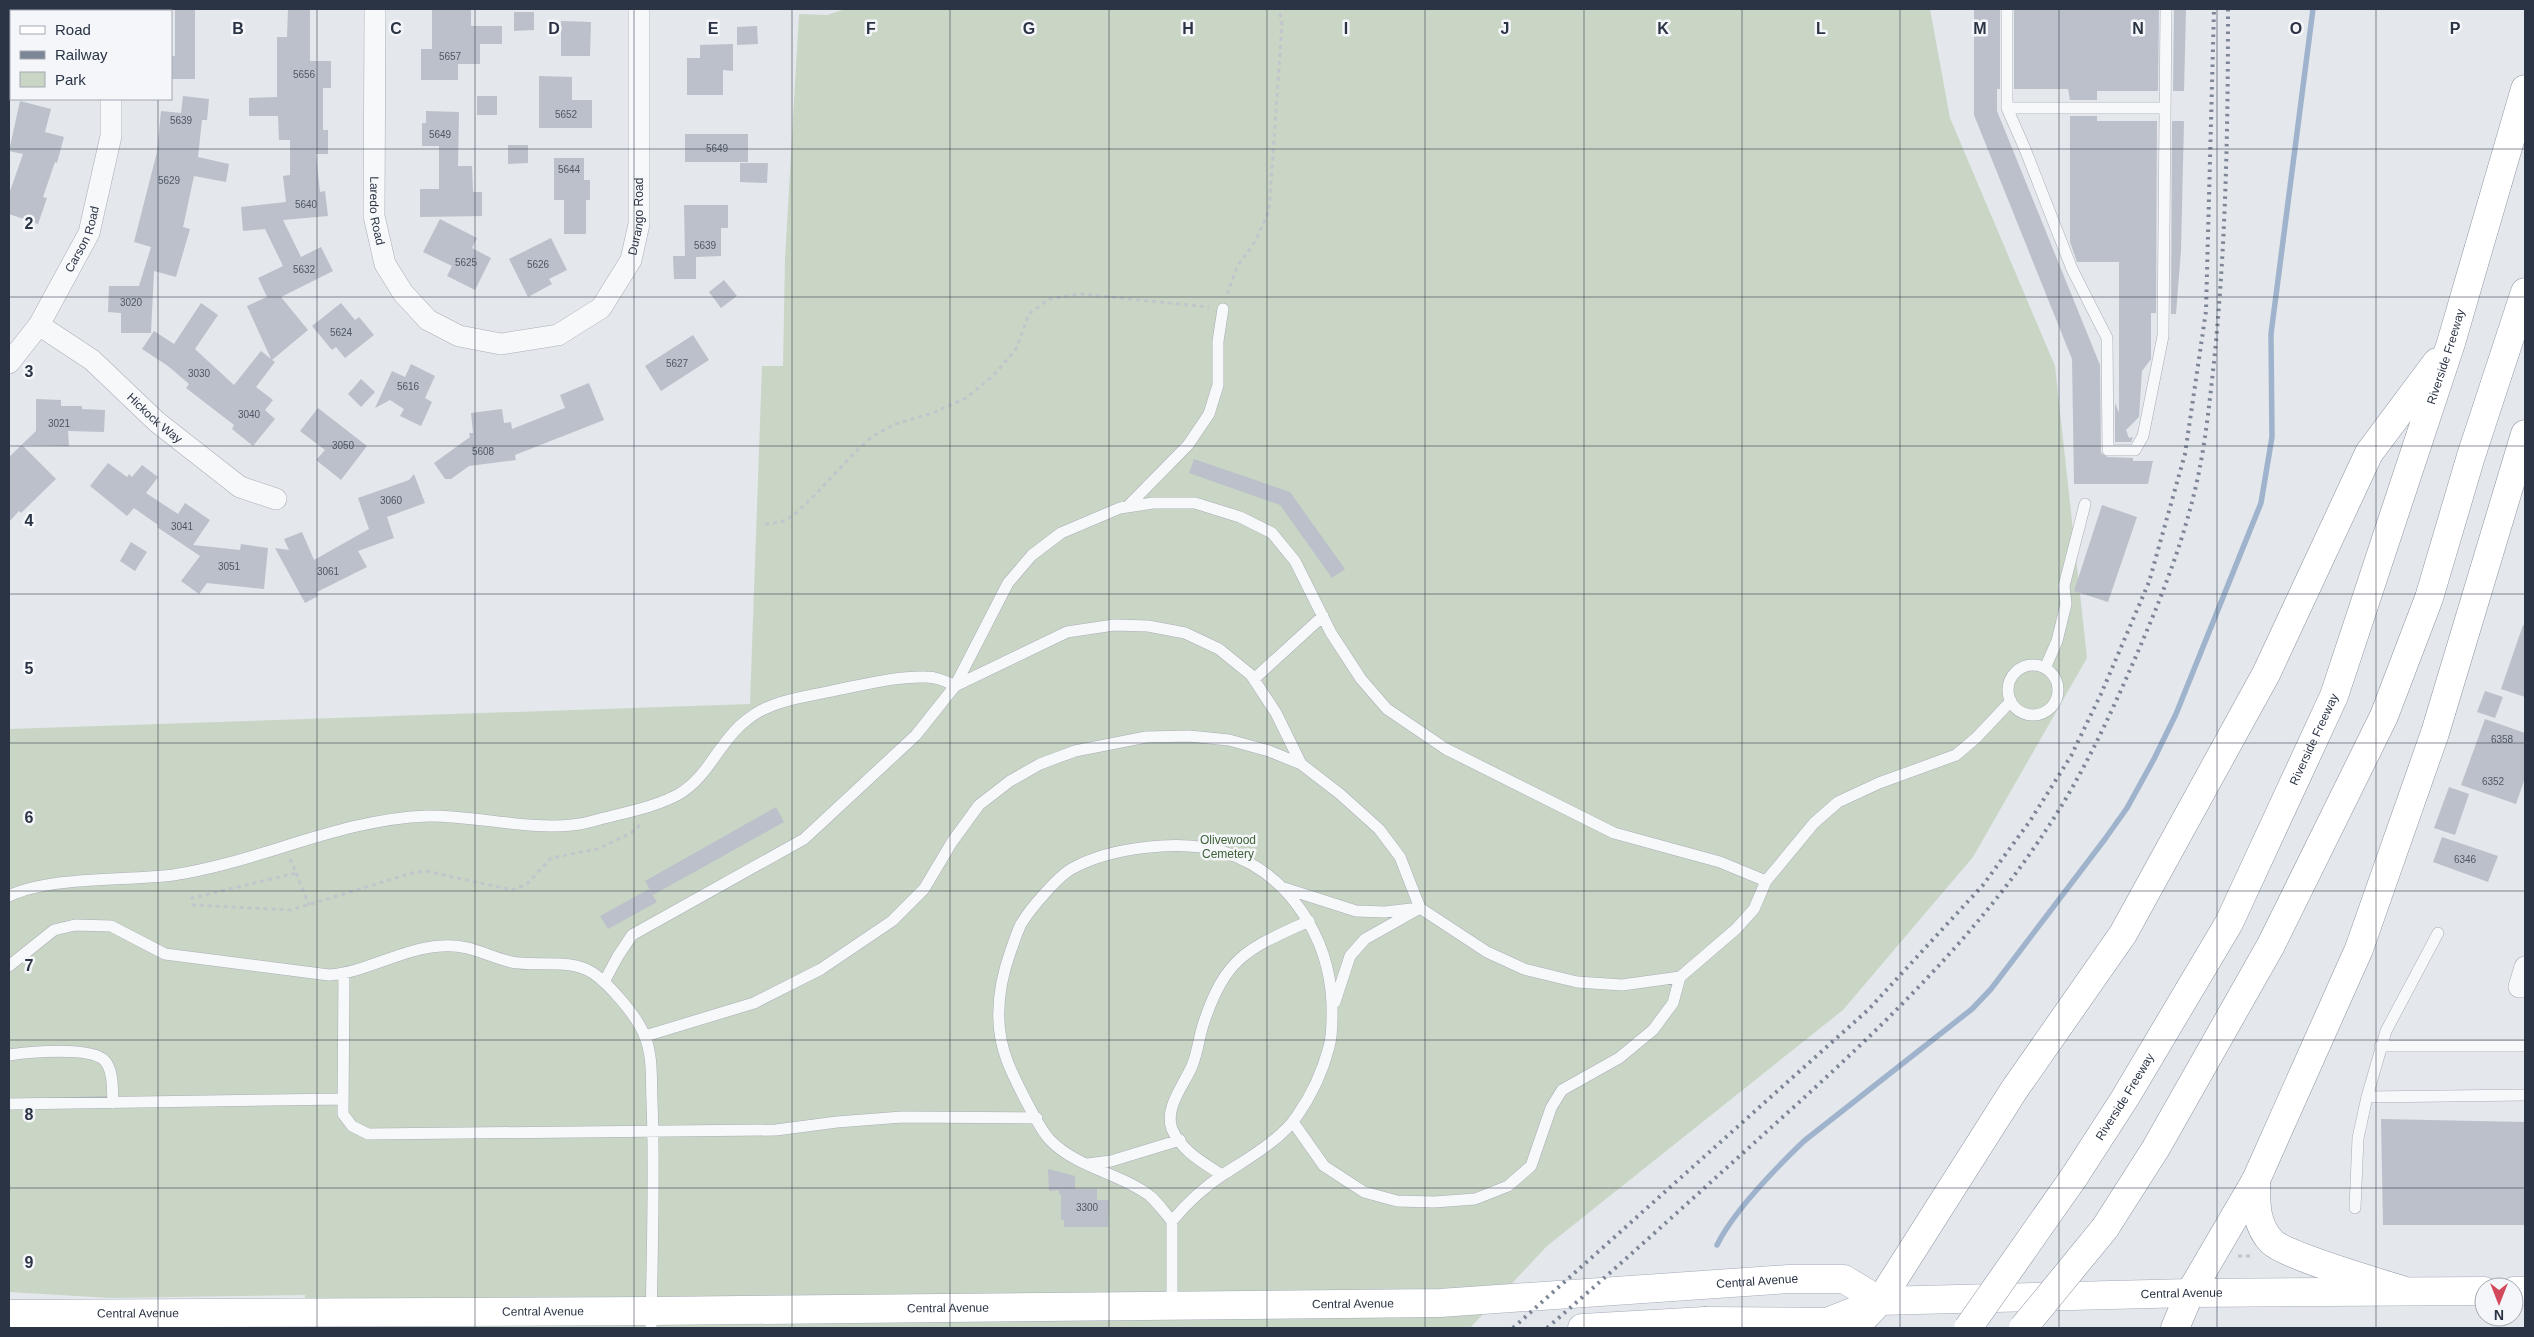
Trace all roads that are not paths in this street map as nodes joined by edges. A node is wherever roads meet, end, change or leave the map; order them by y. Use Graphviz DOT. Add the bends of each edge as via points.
graph roads {
  1 [pos="375,9"];
  2 [pos="639,9"];
  3 [pos="2008,9"];
  4 [pos="2166,9"];
  5 [pos="2525,89"];
  6 [pos="111,100"];
  7 [pos="2007,108"];
  8 [pos="2165,108"];
  9 [pos="2525,292"];
  10 [pos="1224,309"];
  11 [pos="39,325"];
  12 [pos="2452,343"];
  13 [pos="501,344"];
  14 [pos="9,363"];
  15 [pos="2525,434"];
  16 [pos="276,499"];
  17 [pos="2085,504"];
  18 [pos="1127,507"];
  19 [pos="1323,616"];
  20 [pos="2045,668"];
  21 [pos="1254,679"];
  22 [pos="955,686"];
  23 [pos="2011,701"];
  24 [pos="1301,764"];
  25 [pos="1766,881"];
  26 [pos="1284,888"];
  27 [pos="9,896"];
  28 [pos="1420,908"];
  29 [pos="1309,922"];
  30 [pos="2438,933"];
  31 [pos="9,966"];
  32 [pos="2525,966"];
  33 [pos="344,974"];
  34 [pos="1680,977"];
  35 [pos="604,982"];
  36 [pos="2522,987"];
  37 [pos="1332,1013"];
  38 [pos="645,1036"];
  39 [pos="2380,1046"];
  40 [pos="2525,1046"];
  41 [pos="9,1055"];
  42 [pos="2525,1096"];
  43 [pos="2367,1097"];
  44 [pos="343,1099"];
  45 [pos="113,1103"];
  46 [pos="9,1104"];
  47 [pos="1037,1118"];
  48 [pos="1293,1122"];
  49 [pos="653,1132"];
  50 [pos="1180,1140"];
  51 [pos="1086,1165"];
  52 [pos="1222,1175"];
  53 [pos="2256,1180"];
  54 [pos="2355,1208"];
  55 [pos="1172,1221"];
  56 [pos="2402,1290"];
  57 [pos="2474,1292"];
  58 [pos="2190,1293"];
  59 [pos="1880,1301"];
  60 [pos="1172,1305"];
  61 [pos="9,1314"];
  62 [pos="651,1320"];
  63 [pos="1710,1324"];
  64 [pos="1636,1327"];
  65 [pos="1582,1328"];
  66 [pos="1854,1328"];
  67 [pos="1968,1328"];
  68 [pos="2023,1328"];
  69 [pos="2175,1328"];
  1 -- 13 [label="street, Laredo Road" via="374,216 385,264 403,293 428,320 459,336"];
  2 -- 13 [label="street, Durango Road" via="639,224 630,260 600,308 558,334"];
  3 -- 7 [label="lane"];
  4 -- 8 [label="lane"];
  5 -- 12 [label="main road, Riverside Freeway"];
  6 -- 11 [label="street, Carson Road" via="111,136 90,233"];
  7 -- 8 [label="lane"];
  7 -- 8 [label="lane" via="2072,269 2107,338 2108,450 2135,450 2143,436 2163,336"];
  9 -- 68 [label="main road, bridge" via="2429,598 2384,716 2272,945 2156,1148 2105,1228"];
  10 -- 18 [label="lane" via="1218,341 1218,385 1209,414 1188,445"];
  11 -- 14 [label="street, Carson Road"];
  11 -- 16 [label="street, Hickock Way" via="92,360 157,422 240,487"];
  12 -- 59 [label="main road" via="2369,453 2266,674 2123,934 2014,1090"];
  12 -- 67 [label="main road, Riverside Freeway, bridge" via="2334,696 2229,923 2125,1098"];
  15 -- 53 [label="main road" via="2436,733 2359,949"];
  17 -- 20 [label="lane" via="2064,586 2066,604 2057,641"];
  18 -- 19 [label="lane" via="1153,502 1195,503 1240,517 1272,533 1295,561"];
  18 -- 22 [label="lane" via="1061,533 1032,555 1008,583"];
  19 -- 21 [label="lane"];
  19 -- 25 [label="lane" via="1361,679 1387,709 1446,749 1614,833 1720,862"];
  20 -- 23 [label="lane" via="2030,666 2016,672 2009,686"];
  20 -- 23 [label="lane" via="2052,673 2058,689 2057,697 2047,711 2031,715 2023,713"];
  21 -- 22 [label="lane" via="1219,649 1184,633 1148,626 1114,625 1067,632"];
  21 -- 24 [label="lane" via="1276,713"];
  22 -- 27 [label="lane" via="928,677 897,678 787,701 762,710 741,725 698,780 678,794 652,805 586,823 553,826 474,817 428,816 377,821 331,831 246,859 174,874 41,886"];
  22 -- 35 [label="lane" via="916,735 804,840 632,935"];
  23 -- 25 [label="lane" via="1956,755 1838,802 1814,823"];
  24 -- 28 [label="lane" via="1379,829 1400,857"];
  24 -- 38 [label="lane" via="1229,740 1189,736 1146,737 1105,744 1040,764 1010,781 979,805 924,889 892,922 821,968 754,1003"];
  25 -- 34 [label="lane" via="1754,910"];
  26 -- 28 [label="lane" via="1356,911"];
  26 -- 29 [label="lane"];
  26 -- 47 [label="lane" via="1257,868 1223,852 1185,847 1152,847 1114,853 1072,869 1021,924 999,993 1000,1029 1007,1061"];
  28 -- 34 [label="lane" via="1487,952 1524,968 1577,982 1613,984"];
  28 -- 37 [label="lane" via="1365,939 1350,956"];
  29 -- 37 [label="lane" via="1331,982"];
  29 -- 50 [label="lane" via="1245,953 1228,969 1212,997 1193,1063 1170,1110 1172,1129"];
  30 -- 39 [label="lane"];
  31 -- 33 [label="lane" via="54,930 75,925 111,926 165,954 329,975"];
  32 -- 36 [label="street"];
  33 -- 35 [label="lane" via="413,949 442,946 470,947 510,961 535,965 565,964 592,972"];
  33 -- 44 [label="lane"];
  34 -- 48 [label="lane" via="1673,1002 1653,1030 1619,1058 1562,1090 1551,1108 1531,1166 1508,1186 1474,1199 1397,1201 1364,1192 1324,1166"];
  35 -- 38 [label="lane" via="614,990"];
  37 -- 48 [label="lane" via="1330,1044 1316,1081"];
  38 -- 49 [label="lane" via="650,1061"];
  39 -- 40 [label="lane"];
  39 -- 43 [label="lane"];
  41 -- 45 [label="lane" via="90,1052 105,1061 111,1075"];
  42 -- 43 [label="lane"];
  43 -- 54 [label="lane" via="2358,1138"];
  44 -- 45 [label="lane"];
  44 -- 49 [label="lane" via="343,1114 352,1126 368,1134"];
  45 -- 46 [label="lane"];
  47 -- 49 [label="lane" via="902,1117 776,1130"];
  47 -- 51 [label="lane" via="1049,1139"];
  48 -- 52 [label="lane" via="1258,1153"];
  49 -- 62 [label="lane"];
  50 -- 51 [label="lane" via="1111,1161"];
  50 -- 52 [label="lane" via="1190,1153"];
  51 -- 55 [label="lane" via="1123,1180 1151,1197"];
  52 -- 55 [label="lane" via="1190,1199"];
  53 -- 56 [label="main road" via="2256,1212 2262,1229 2272,1242 2294,1254"];
  53 -- 58 [label="main road"];
  55 -- 60 [label="lane"];
  56 -- 57 [label="main road, Central Avenue"];
  56 -- 58 [label="main road, Central Avenue"];
  58 -- 59 [label="main road, Central Avenue"];
  58 -- 69 [label="main road"];
  59 -- 60 [label="main road, Central Avenue" via="1844,1278 1440,1303"];
  59 -- 63 [label="main road, Central Avenue" via="1828,1322"];
  59 -- 66 [label="main road"];
  60 -- 62 [label="main road, Central Avenue"];
  61 -- 62 [label="main road, Central Avenue"];
  63 -- 64 [label="main road, Central Avenue"];
  64 -- 65 [label="main road, Central Avenue"];
}
